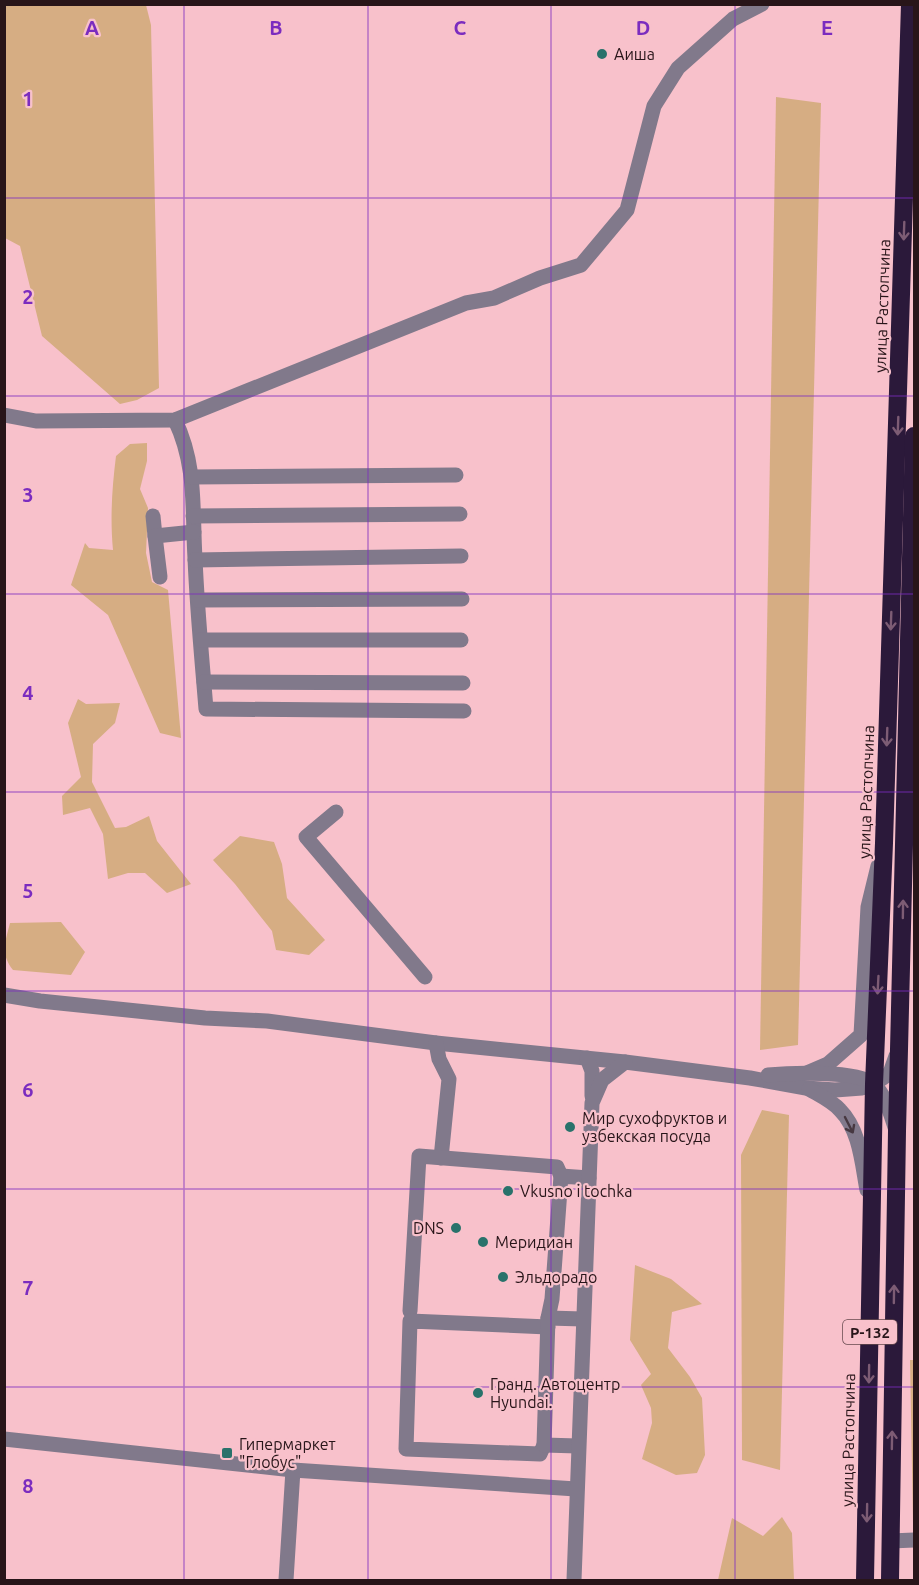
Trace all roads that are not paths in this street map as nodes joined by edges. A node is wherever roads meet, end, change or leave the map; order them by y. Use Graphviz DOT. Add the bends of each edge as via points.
graph roads {
  1 [pos="762,4"];
  2 [pos="910,4"];
  3 [pos="4,415"];
  4 [pos="175,420"];
  5 [pos="915,436"];
  6 [pos="456,475"];
  7 [pos="192,477"];
  8 [pos="460,514"];
  9 [pos="153,516"];
  10 [pos="193,516"];
  11 [pos="194,532"];
  12 [pos="155,536"];
  13 [pos="461,556"];
  14 [pos="195,560"];
  15 [pos="160,577"];
  16 [pos="462,599"];
  17 [pos="198,600"];
  18 [pos="201,640"];
  19 [pos="461,640"];
  20 [pos="204,681"];
  21 [pos="463,683"];
  22 [pos="464,711"];
  23 [pos="336,812"];
  24 [pos="425,977"];
  25 [pos="4,995"];
  26 [pos="900,1032"];
  27 [pos="868,1039"];
  28 [pos="436,1043"];
  29 [pos="899,1051"];
  30 [pos="587,1058"];
  31 [pos="625,1062"];
  32 [pos="806,1080"];
  33 [pos="874,1084"];
  34 [pos="592,1103"];
  35 [pos="897,1131"];
  36 [pos="441,1158"];
  37 [pos="561,1176"];
  38 [pos="589,1178"];
  39 [pos="872,1210"];
  40 [pos="410,1311"];
  41 [pos="583,1319"];
  42 [pos="548,1322"];
  43 [pos="4,1439"];
  44 [pos="544,1445"];
  45 [pos="578,1446"];
  46 [pos="293,1470"];
  47 [pos="576,1489"];
  48 [pos="915,1540"];
  49 [pos="891,1541"];
  50 [pos="286,1581"];
  51 [pos="574,1581"];
  52 [pos="865,1581"];
  53 [pos="890,1581"];
  1 -- 4 [label="street" via="733,19 678,68 654,106 627,210 581,265 494,298 466,303"];
  2 -- 27 [label="highway, улица Растопчина / Р-132, one-way" via="884,843"];
  3 -- 4 [label="street" via="36,421"];
  4 -- 7 [label="street" via="184,439"];
  26 -- 5 [label="highway, Р-132, one-way"];
  6 -- 7 [label="street"];
  7 -- 10 [label="street"];
  8 -- 10 [label="street"];
  9 -- 12 [label="street"];
  10 -- 11 [label="street"];
  11 -- 12 [label="street"];
  11 -- 14 [label="street"];
  12 -- 15 [label="street"];
  13 -- 14 [label="street"];
  14 -- 17 [label="street"];
  16 -- 17 [label="street"];
  17 -- 18 [label="street"];
  18 -- 19 [label="street"];
  18 -- 20 [label="street"];
  20 -- 21 [label="street"];
  20 -- 22 [label="street" via="206,709"];
  23 -- 24 [label="street" via="306,837"];
  25 -- 28 [label="street" via="267,1021"];
  26 -- 27 [label="street" via="885,1043"];
  26 -- 29 [label="highway, Р-132"];
  27 -- 32 [label="street"];
  27 -- 33 [label="highway, улица Растопчина / Р-132"];
  28 -- 30 [label="street"];
  28 -- 36 [label="street" via="449,1079"];
  29 -- 33 [label="street" via="890,1073"];
  29 -- 35 [label="highway, Р-132"];
  30 -- 31 [label="street"];
  30 -- 34 [label="street" via="592,1071"];
  31 -- 32 [label="street" via="750,1078"];
  31 -- 34 [label="street" via="602,1080"];
  32 -- 33 [label="street" via="850,1090"];
  32 -- 39 [label="street, one-way" via="840,1109 851,1124"];
  33 -- 35 [label="street"];
  33 -- 39 [label="highway, улица Растопчина / Р-132"];
  34 -- 38 [label="street"];
  49 -- 35 [label="highway, Р-132, one-way"];
  36 -- 37 [label="street" via="557,1167"];
  36 -- 40 [label="street" via="419,1156"];
  37 -- 38 [label="street"];
  37 -- 42 [label="street"];
  38 -- 41 [label="street"];
  39 -- 52 [label="highway, улица Растопчина / Р-132, one-way"];
  41 -- 42 [label="street"];
  41 -- 45 [label="street"];
  42 -- 44 [label="street"];
  42 -- 44 [label="street" via="410,1321 406,1449 540,1454"];
  43 -- 46 [label="street"];
  44 -- 45 [label="street"];
  45 -- 47 [label="street"];
  46 -- 47 [label="street"];
  46 -- 50 [label="street"];
  47 -- 51 [label="street"];
  48 -- 49 [label="street"];
  49 -- 53 [label="highway, Р-132"];
}
